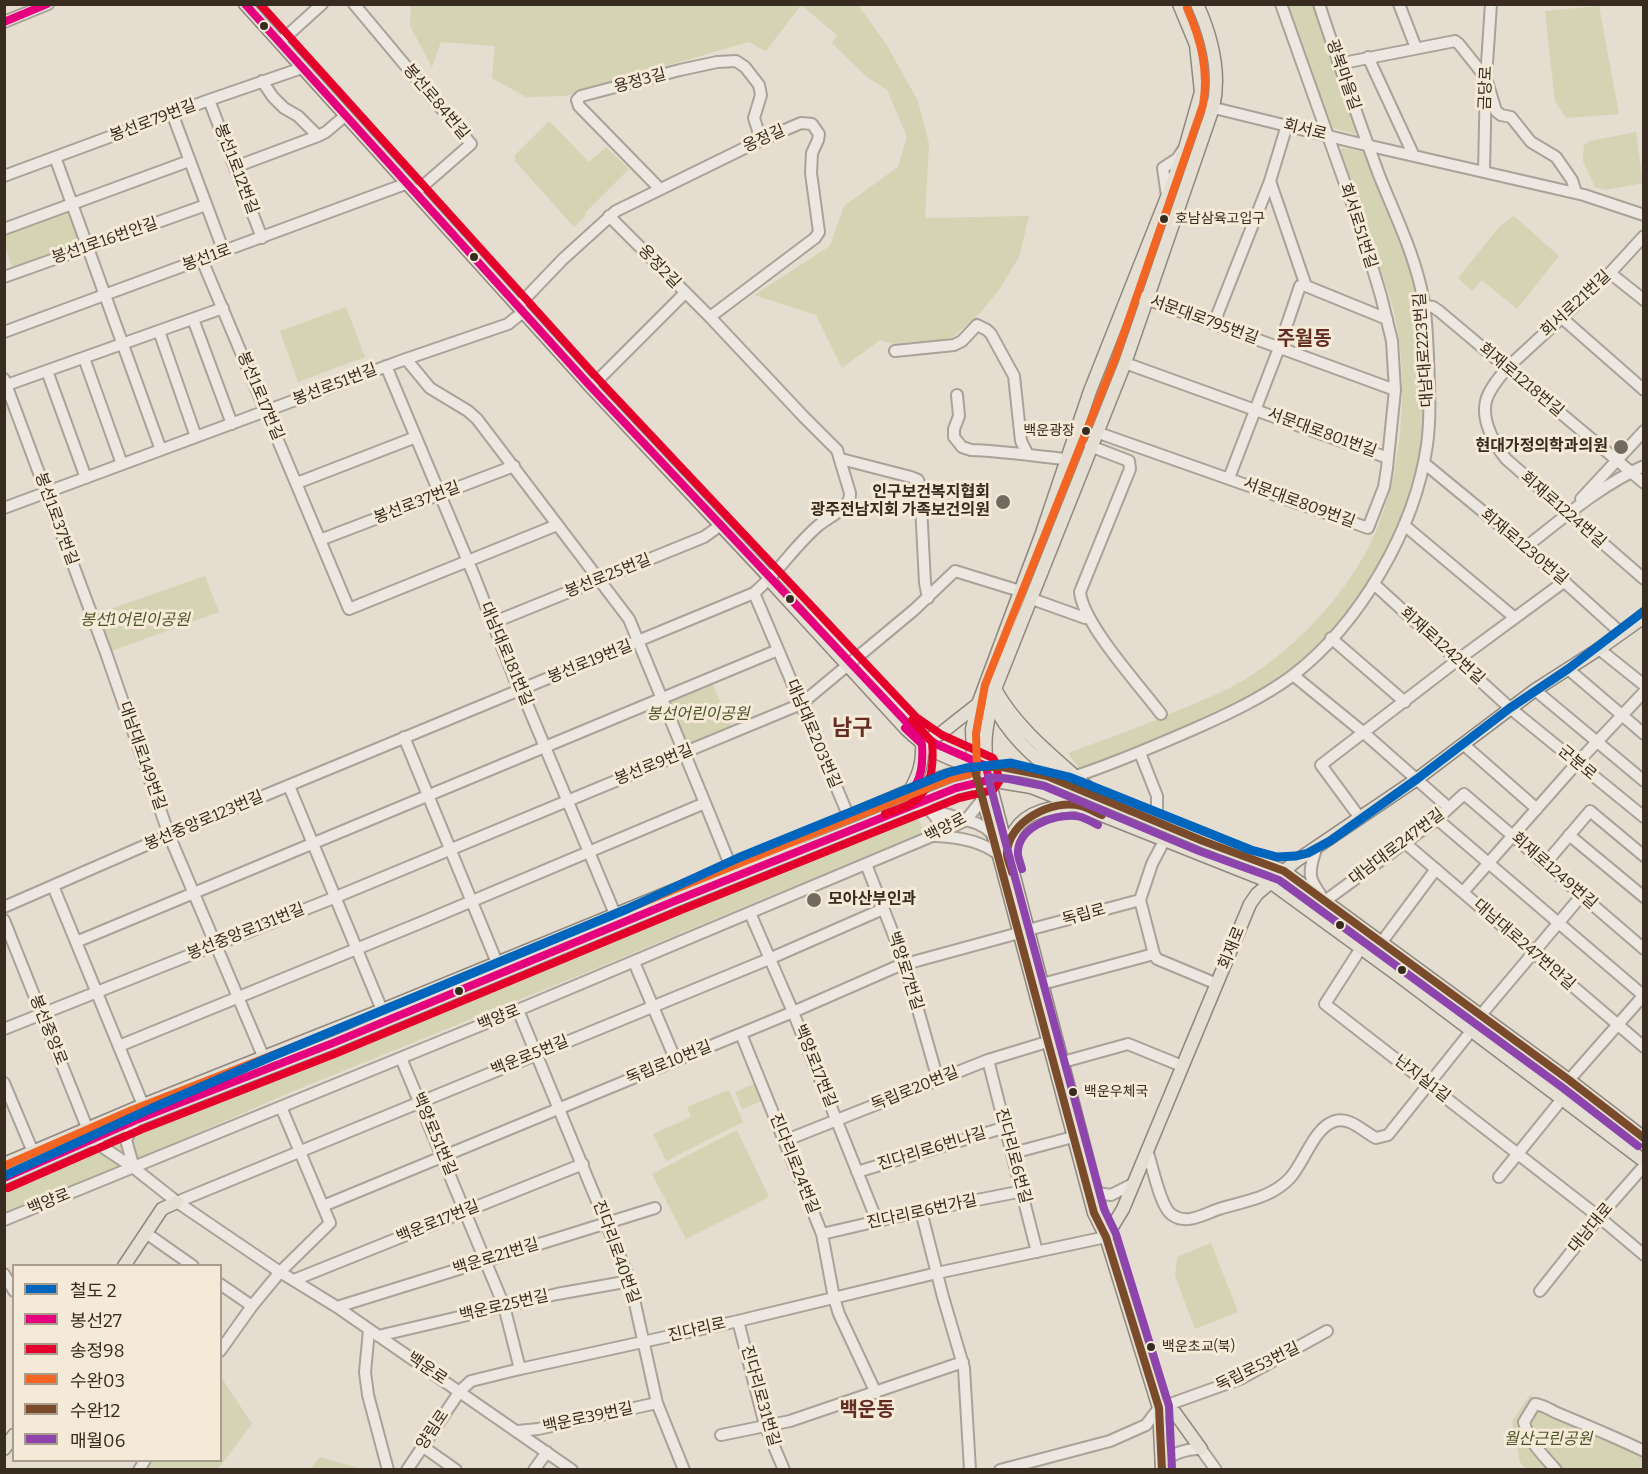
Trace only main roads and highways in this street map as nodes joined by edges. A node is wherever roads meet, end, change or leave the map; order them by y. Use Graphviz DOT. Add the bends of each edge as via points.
graph roads {
  1 [pos="245,4"];
  2 [pos="1179,4"];
  3 [pos="1197,4"];
  4 [pos="1644,617"];
  5 [pos="994,695"];
  6 [pos="978,705"];
  7 [pos="924,742"];
  8 [pos="978,765"];
  9 [pos="983,781"];
  10 [pos="1076,783"];
  11 [pos="909,792"];
  12 [pos="1079,805"];
  13 [pos="919,806"];
  14 [pos="1003,854"];
  15 [pos="1284,871"];
  16 [pos="1269,882"];
  17 [pos="1023,932"];
  18 [pos="499,968"];
  19 [pos="266,1063"];
  20 [pos="90,1135"];
  21 [pos="1644,1138"];
  22 [pos="1644,1161"];
  23 [pos="4,1164"];
  24 [pos="4,1178"];
  25 [pos="177,1202"];
  26 [pos="1106,1237"];
  27 [pos="125,1264"];
  28 [pos="1159,1407"];
  29 [pos="1201,1449"];
  30 [pos="1161,1466"];
  1 -- 7 [label="main road" via="591,387"];
  2 -- 6 [label="main road" via="1196,45 1201,92 1198,104"];
  3 -- 5 [label="main road" via="1215,63 1213,108 1125,363"];
  4 -- 15 [label="main road, 회재로" via="1535,690 1417,779"];
  5 -- 8 [label="main road"];
  5 -- 10 [label="main road" via="998,714 1017,740 1046,767"];
  6 -- 7 [label="main road"];
  6 -- 8 [label="main road" via="972,729"];
  7 -- 8 [label="main road"];
  7 -- 11 [label="main road" via="919,775"];
  8 -- 9 [label="main road"];
  8 -- 10 [label="main road" via="1023,770"];
  8 -- 11 [label="main road"];
  9 -- 12 [label="main road" via="1019,783"];
  9 -- 13 [label="main road" via="956,788"];
  9 -- 14 [label="main road"];
  9 -- 14 [label="main road" via="983,799"];
  10 -- 15 [label="main road" via="1101,799"];
  11 -- 13 [label="main road" via="920,792"];
  11 -- 18 [label="main road" via="615,914"];
  12 -- 14 [label="main road" via="1050,807 1029,817 1016,830"];
  12 -- 16 [label="main road"];
  13 -- 18 [label="main road"];
  14 -- 17 [label="main road"];
  15 -- 16 [label="main road, 회재로"];
  15 -- 21 [label="main road"];
  16 -- 22 [label="main road"];
  16 -- 26 [label="main road, 회재로" via="1250,904 1123,1209"];
  17 -- 26 [label="main road" via="1042,984"];
  17 -- 26 [label="main road" via="1047,1042 1094,1213"];
  18 -- 19 [label="main road"];
  18 -- 19 [label="main road" via="382,1010"];
  19 -- 20 [label="main road" via="136,1120"];
  19 -- 20 [label="main road" via="143,1105"];
  20 -- 23 [label="main road"];
  20 -- 24 [label="main road"];
  25 -- 27 [label="main road" via="162,1209"];
  26 -- 28 [label="main road"];
  28 -- 29 [label="main road" via="1175,1413"];
  28 -- 30 [label="main road"];
}
